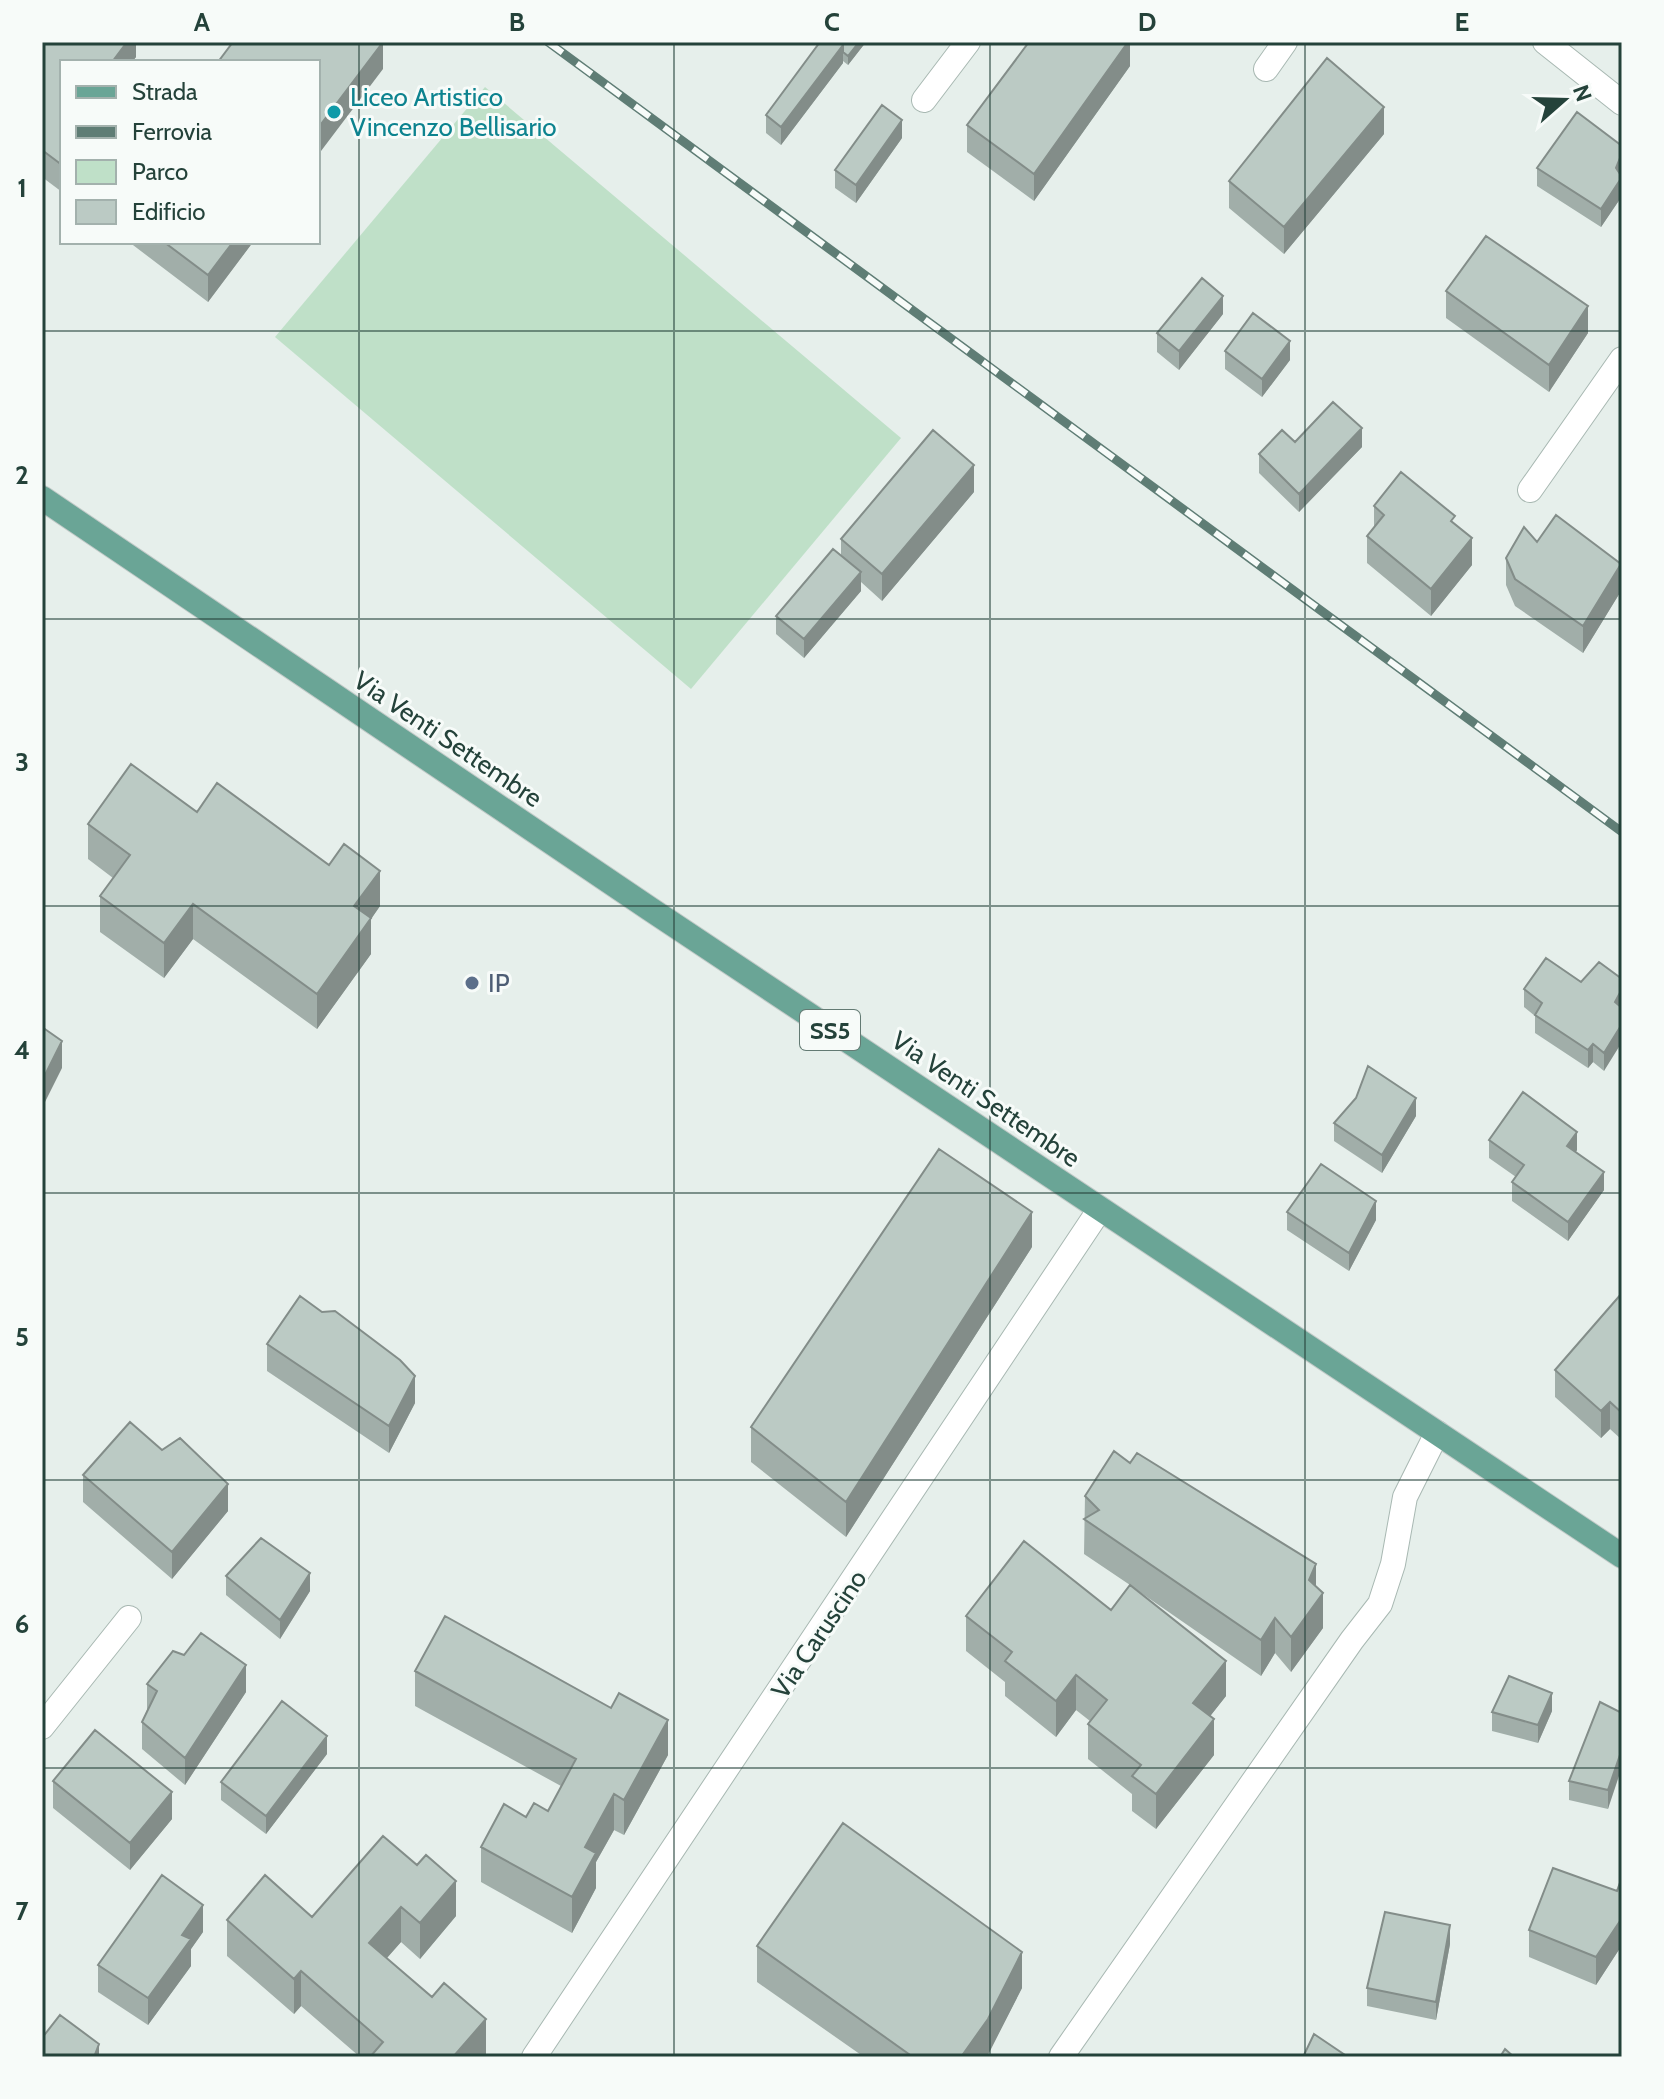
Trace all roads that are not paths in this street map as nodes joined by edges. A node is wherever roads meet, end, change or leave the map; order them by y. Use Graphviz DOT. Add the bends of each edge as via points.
graph roads {
  1 [pos="968,42"];
  2 [pos="1285,42"];
  3 [pos="1545,42"];
  4 [pos="1266,69"];
  5 [pos="924,100"];
  6 [pos="1622,103"];
  7 [pos="1622,359"];
  8 [pos="1530,490"];
  9 [pos="42,498"];
  10 [pos="1100,1209"];
  11 [pos="1437,1433"];
  12 [pos="1622,1556"];
  13 [pos="129,1618"];
  14 [pos="42,1727"];
  15 [pos="534,2057"];
  16 [pos="1061,2057"];
  1 -- 5 [label="street"];
  2 -- 4 [label="street"];
  3 -- 6 [label="street"];
  7 -- 8 [label="street"];
  9 -- 10 [label="main road, Via Venti Settembre / SS5"];
  10 -- 11 [label="main road, Via Venti Settembre / SS5"];
  10 -- 15 [label="street, Via Caruscino"];
  11 -- 12 [label="main road, Via Venti Settembre / SS5"];
  11 -- 16 [label="street" via="1405,1497 1380,1604"];
  13 -- 14 [label="street"];
}
